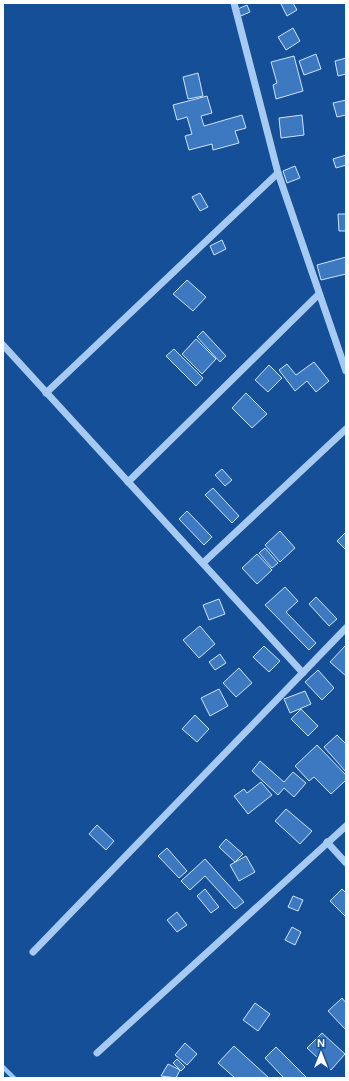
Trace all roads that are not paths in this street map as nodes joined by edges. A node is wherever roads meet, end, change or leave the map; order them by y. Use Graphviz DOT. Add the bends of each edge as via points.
graph roads {
  1 [pos="234,3"];
  2 [pos="278,173"];
  3 [pos="320,294"];
  4 [pos="3,345"];
  5 [pos="346,371"];
  6 [pos="46,393"];
  7 [pos="346,429"];
  8 [pos="128,482"];
  9 [pos="203,563"];
  10 [pos="346,628"];
  11 [pos="303,673"];
  12 [pos="346,826"];
  13 [pos="327,842"];
  14 [pos="346,863"];
  15 [pos="33,952"];
  16 [pos="97,1053"];
  1 -- 2 [label="street"];
  2 -- 3 [label="street"];
  2 -- 6 [label="street"];
  3 -- 5 [label="street"];
  3 -- 8 [label="street"];
  4 -- 6 [label="street"];
  6 -- 8 [label="street"];
  7 -- 9 [label="street"];
  8 -- 9 [label="street"];
  9 -- 11 [label="street"];
  10 -- 11 [label="street"];
  11 -- 15 [label="street"];
  12 -- 13 [label="street"];
  13 -- 14 [label="street"];
  13 -- 16 [label="street"];
}
